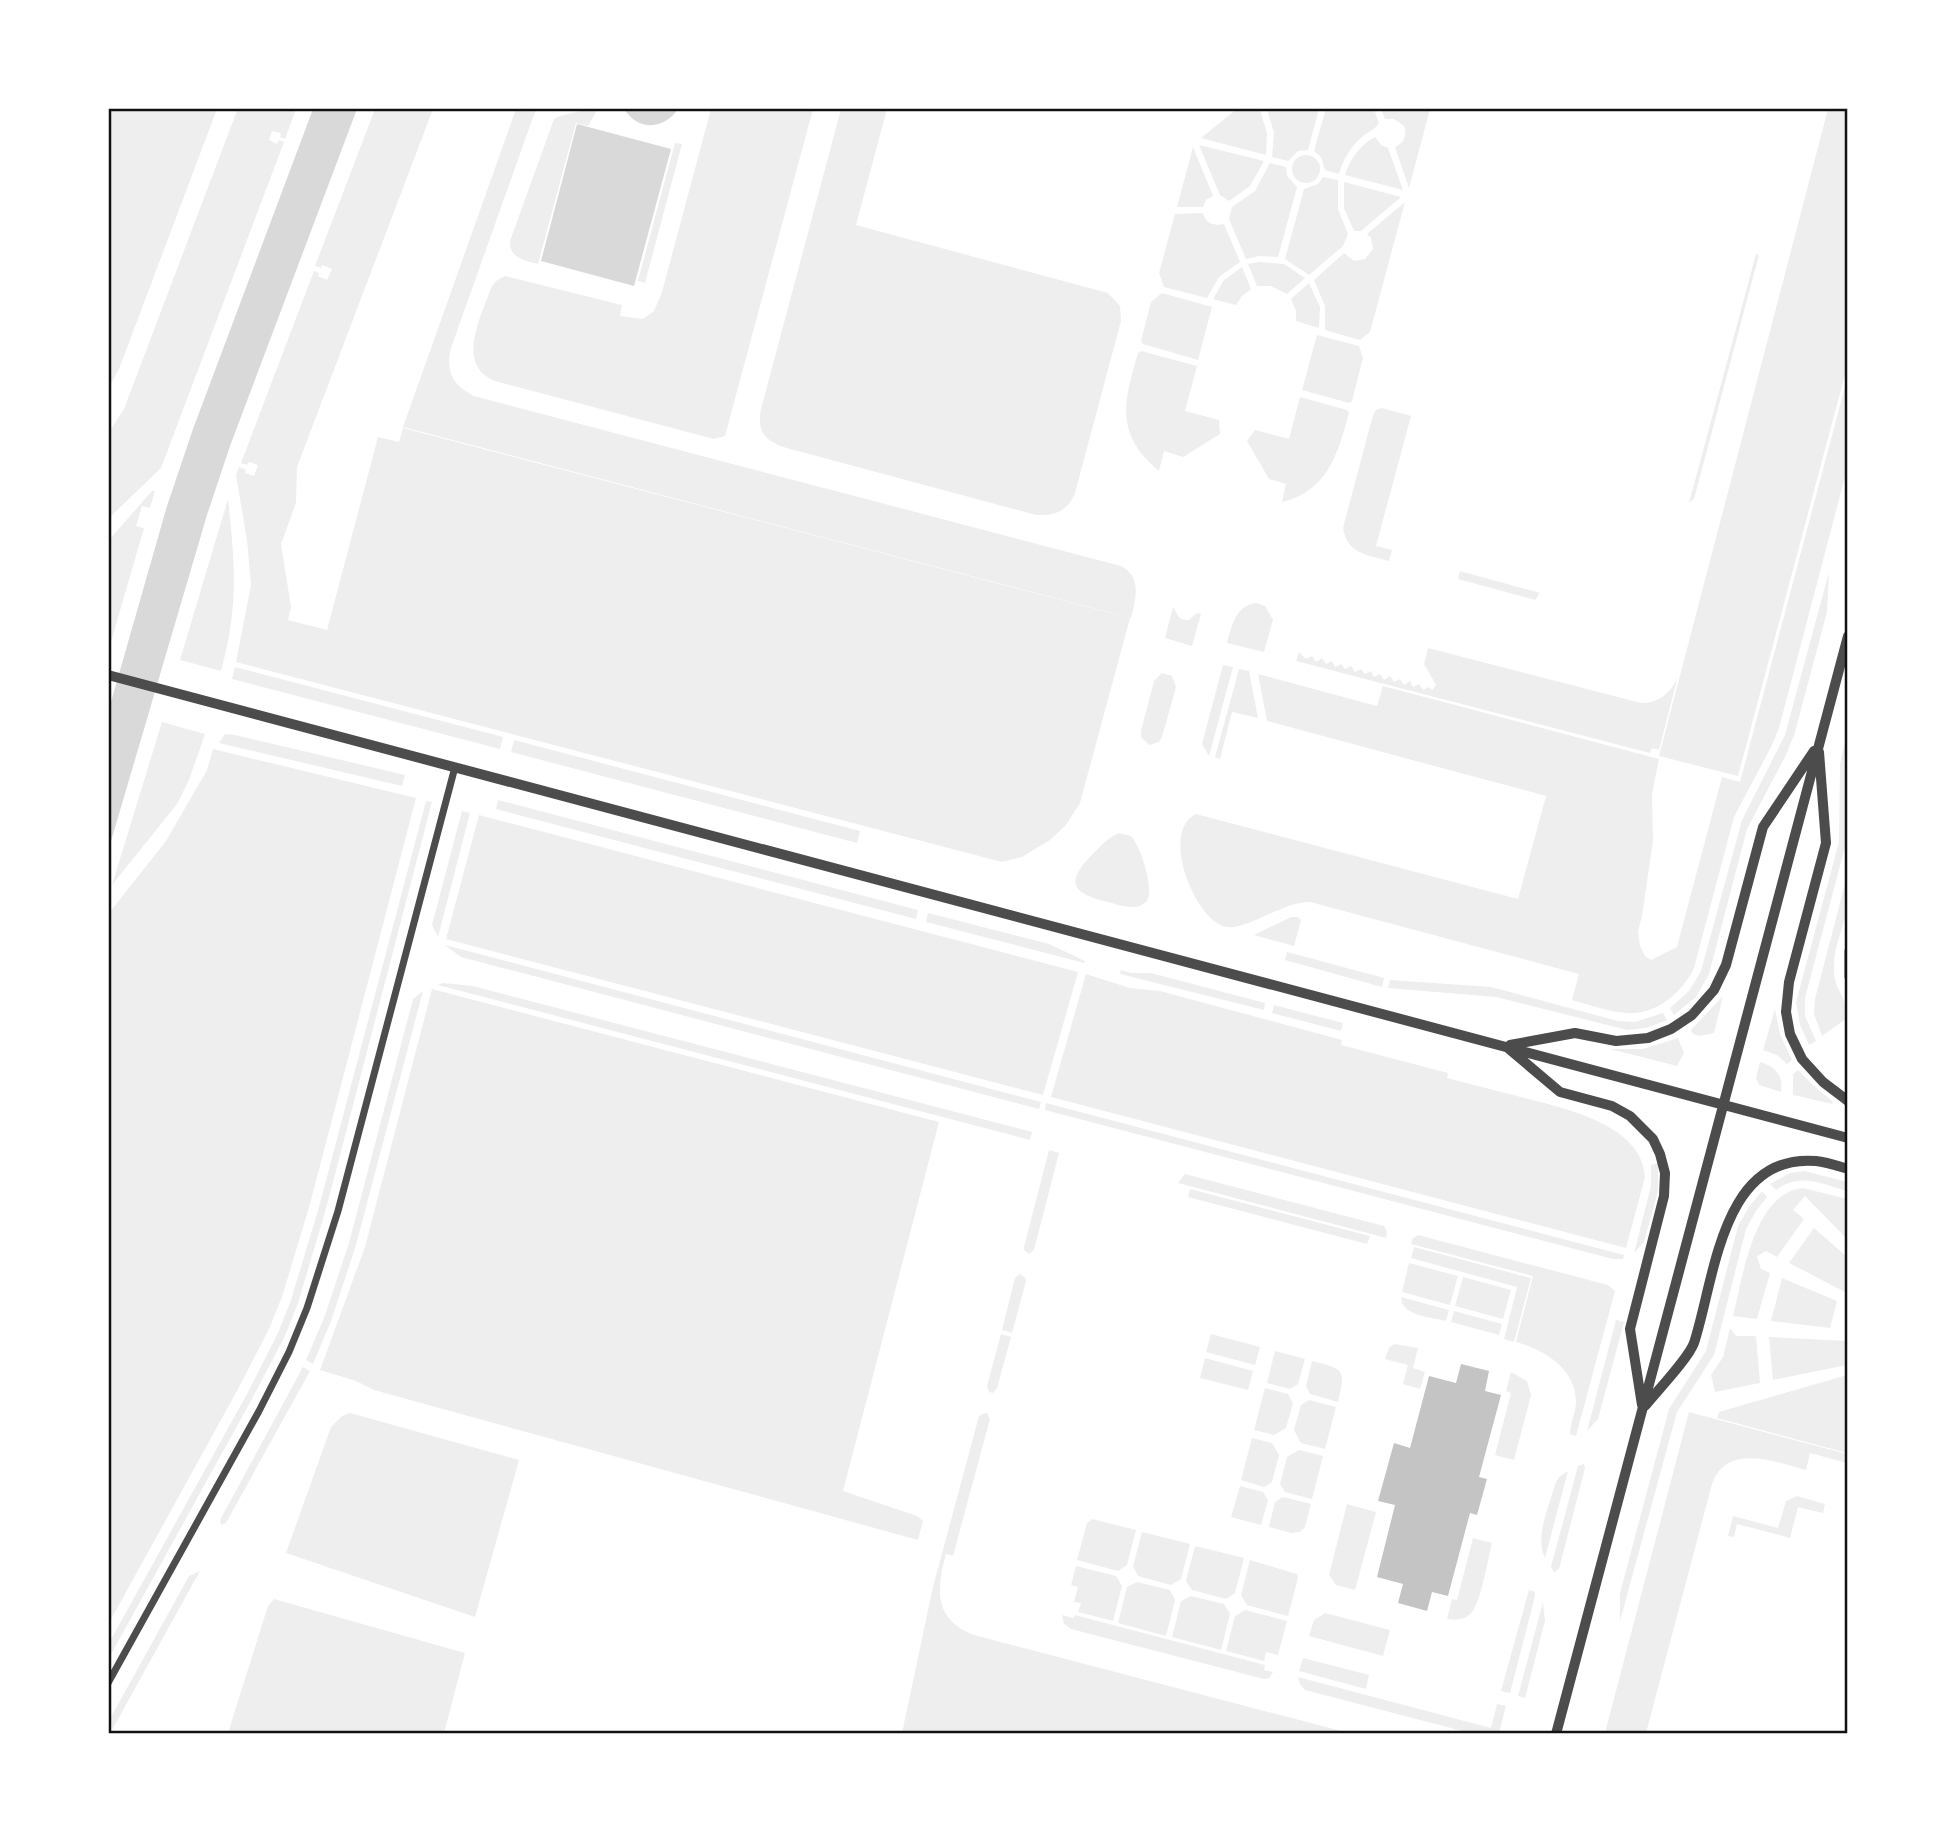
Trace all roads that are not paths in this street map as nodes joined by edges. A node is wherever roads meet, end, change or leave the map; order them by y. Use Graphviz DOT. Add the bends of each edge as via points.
graph roads {
  1 [pos="1847,636"];
  2 [pos="108,675"];
  3 [pos="1819,745"];
  4 [pos="455,767"];
  5 [pos="1847,951"];
  6 [pos="1847,977"];
  7 [pos="1506,1046"];
  8 [pos="1847,1101"];
  9 [pos="1723,1104"];
  10 [pos="1847,1138"];
  11 [pos="1847,1169"];
  12 [pos="1642,1409"];
  13 [pos="108,1684"];
  14 [pos="1556,1734"];
  1 -- 3 [label="street"];
  2 -- 4 [label="street"];
  3 -- 7 [label="street" via="1763,827 1726,965 1714,990 1692,1015 1648,1038 1616,1041 1575,1033"];
  3 -- 8 [label="street" via="1826,844 1789,982 1786,1012 1802,1059"];
  3 -- 9 [label="street"];
  4 -- 7 [label="street"];
  4 -- 13 [label="street" via="338,1211 307,1308 259,1411"];
  5 -- 6 [label="street"];
  7 -- 9 [label="street"];
  7 -- 12 [label="street" via="1560,1092 1612,1106 1630,1116 1653,1139 1660,1154 1664,1196 1630,1329"];
  9 -- 10 [label="street"];
  9 -- 12 [label="street"];
  11 -- 12 [label="street" via="1817,1161 1790,1163 1772,1170 1743,1195 1721,1240 1693,1346"];
  12 -- 14 [label="street"];
}
